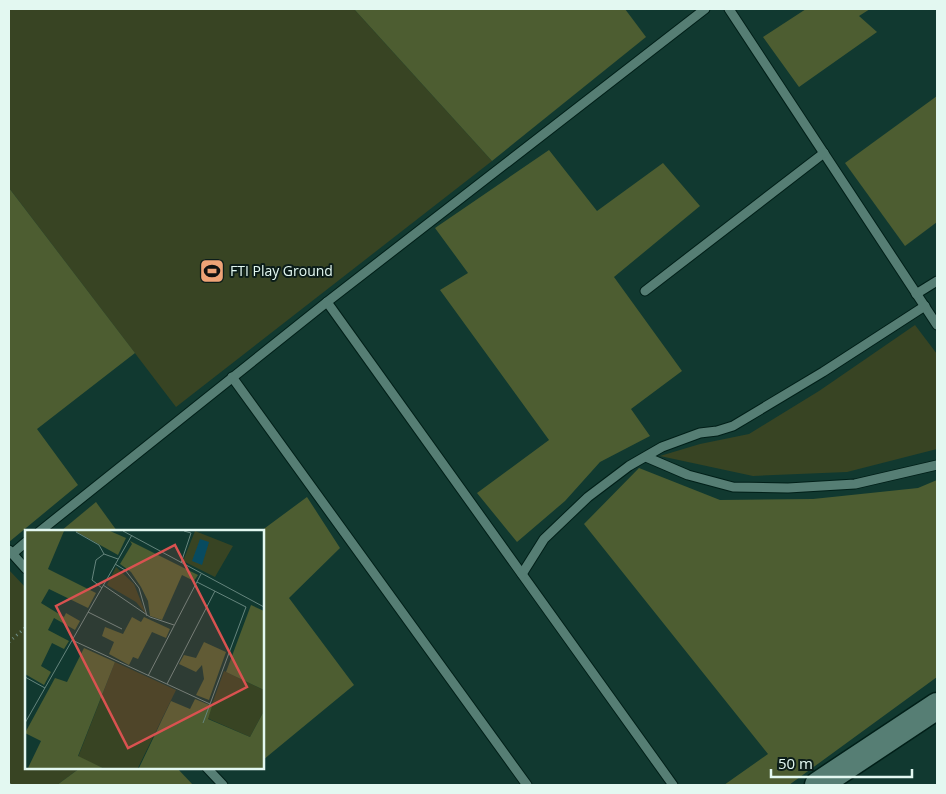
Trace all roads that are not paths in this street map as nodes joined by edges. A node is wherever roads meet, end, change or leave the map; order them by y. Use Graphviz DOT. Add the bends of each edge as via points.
graph roads {
  1 [pos="705,9"];
  2 [pos="729,9"];
  3 [pos="824,153"];
  4 [pos="937,281"];
  5 [pos="645,290"];
  6 [pos="916,294"];
  7 [pos="326,302"];
  8 [pos="924,306"];
  9 [pos="937,325"];
  10 [pos="232,377"];
  11 [pos="646,457"];
  12 [pos="937,465"];
  13 [pos="41,530"];
  14 [pos="25,543"];
  15 [pos="10,552"];
  16 [pos="25,568"];
  17 [pos="522,574"];
  18 [pos="937,706"];
  19 [pos="208,769"];
  20 [pos="830,780"];
  21 [pos="223,785"];
  22 [pos="527,785"];
  23 [pos="674,785"];
  1 -- 7 [label="lane"];
  2 -- 3 [label="lane"];
  3 -- 5 [label="lane"];
  3 -- 6 [label="lane"];
  4 -- 6 [label="lane"];
  6 -- 8 [label="lane"];
  7 -- 10 [label="lane"];
  7 -- 17 [label="lane"];
  8 -- 9 [label="lane"];
  8 -- 11 [label="lane" via="733,426 700,433 662,447"];
  10 -- 13 [label="lane"];
  10 -- 22 [label="lane"];
  11 -- 12 [label="lane" via="688,475 733,487 854,484"];
  11 -- 17 [label="lane" via="588,497 544,539"];
  14 -- 15 [label="lane"];
  15 -- 16 [label="lane"];
  17 -- 23 [label="lane"];
  18 -- 20 [label="main road"];
  19 -- 21 [label="lane"];
}
